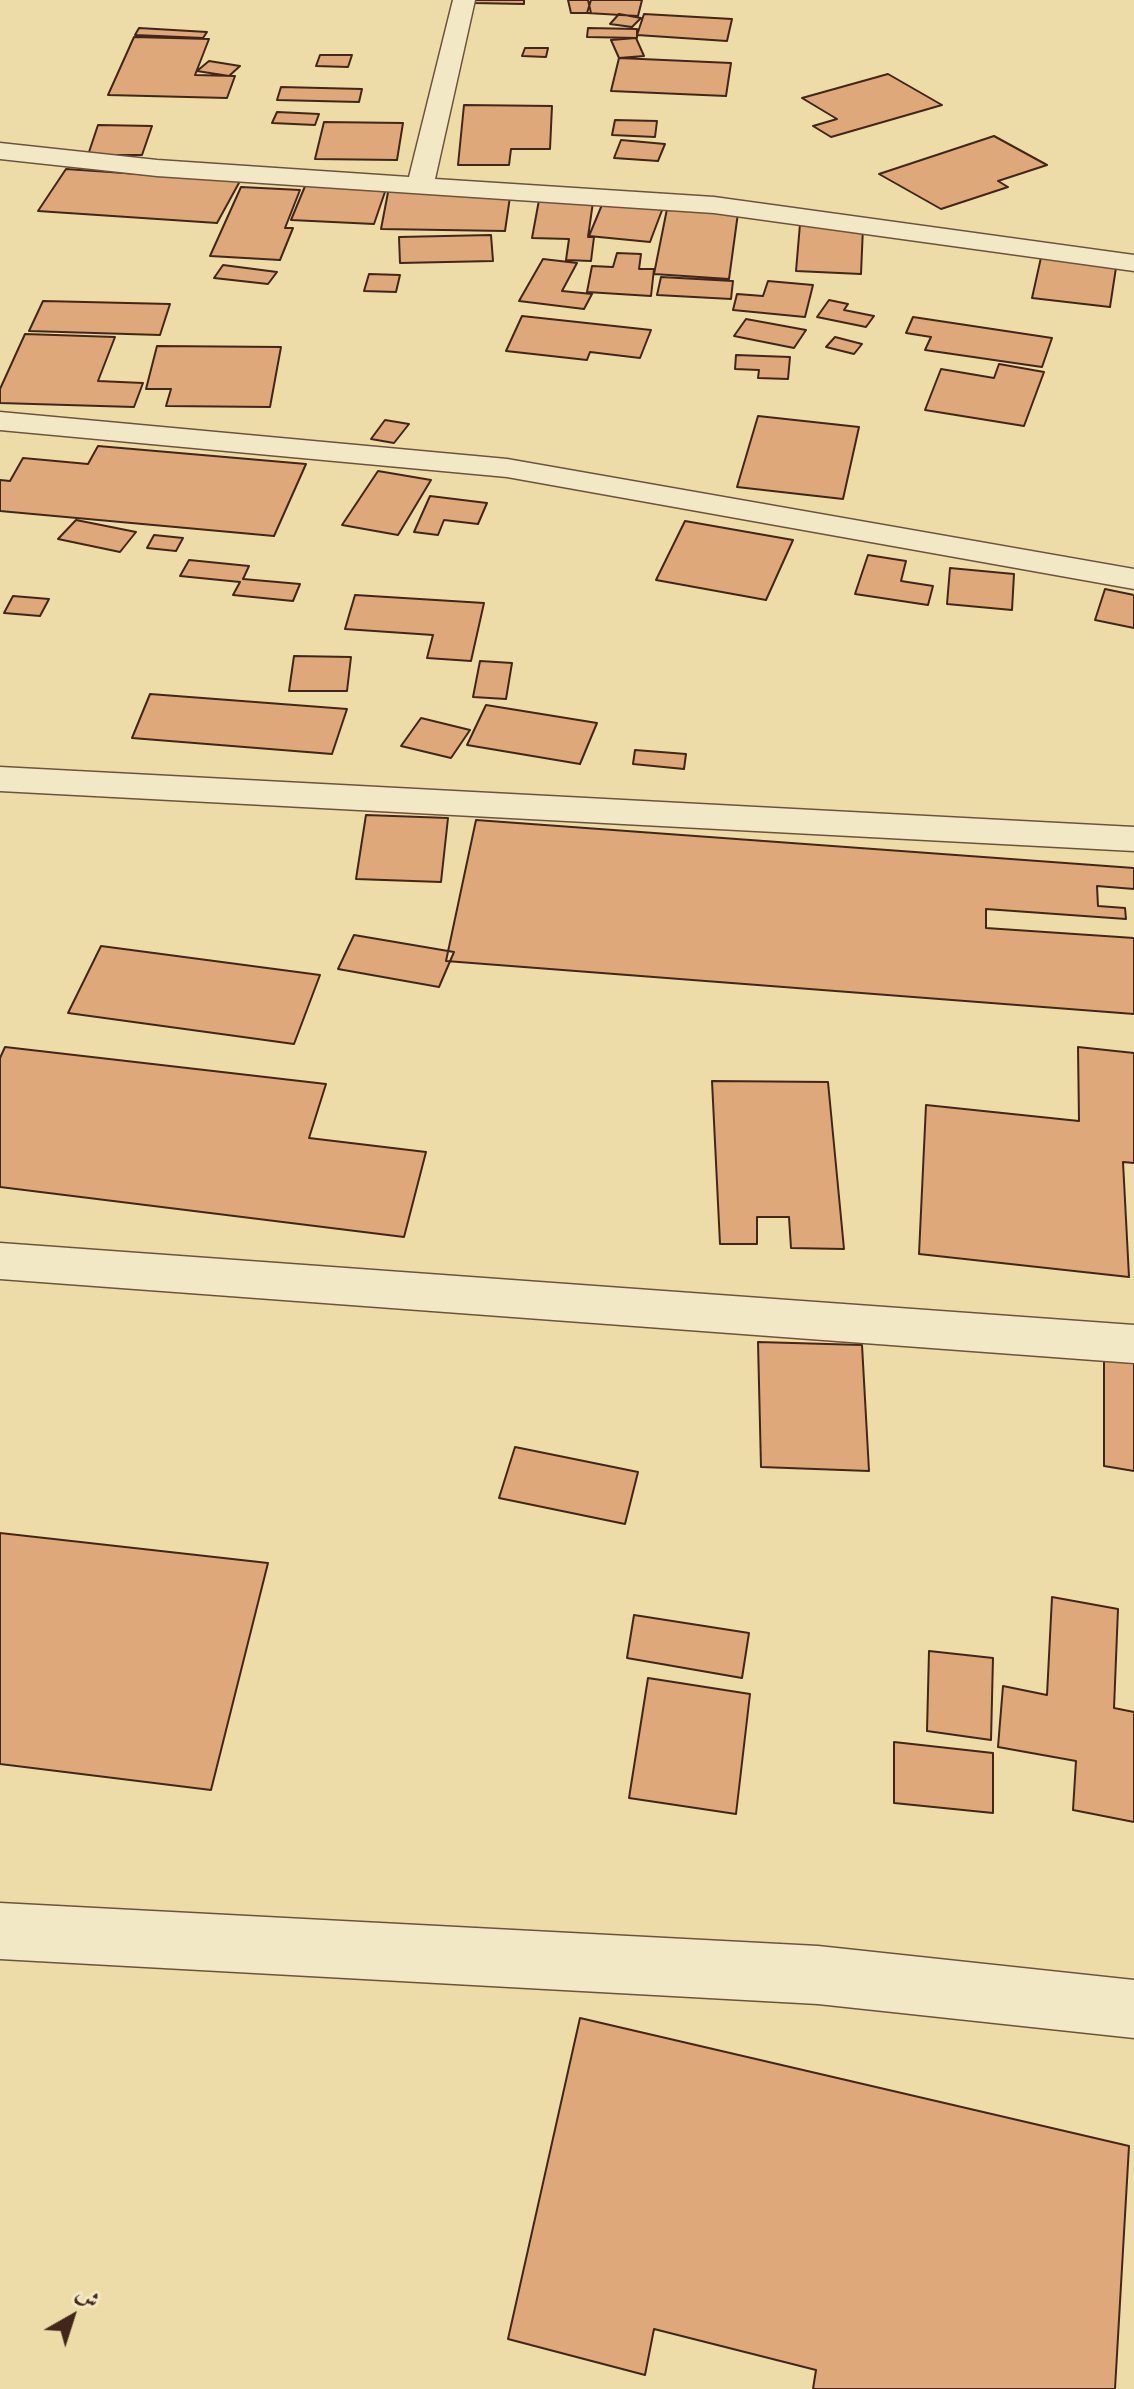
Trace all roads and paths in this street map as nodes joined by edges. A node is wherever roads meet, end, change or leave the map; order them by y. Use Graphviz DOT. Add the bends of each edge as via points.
graph roads {
  1 [pos="464,0"];
  2 [pos="0,151"];
  3 [pos="420,185"];
  4 [pos="1134,263"];
  5 [pos="0,421"];
  6 [pos="1134,579"];
  7 [pos="0,779"];
  8 [pos="1134,839"];
  9 [pos="0,1261"];
  10 [pos="1134,1344"];
  11 [pos="0,1931"];
  12 [pos="1134,2009"];
  1 -- 3 [label="street"];
  2 -- 3 [label="street" via="157,168"];
  3 -- 4 [label="street" via="714,205"];
  5 -- 6 [label="street" via="507,468"];
  7 -- 8 [label="street"];
  9 -- 10 [label="street"];
  11 -- 12 [label="street" via="818,1975"];
}
